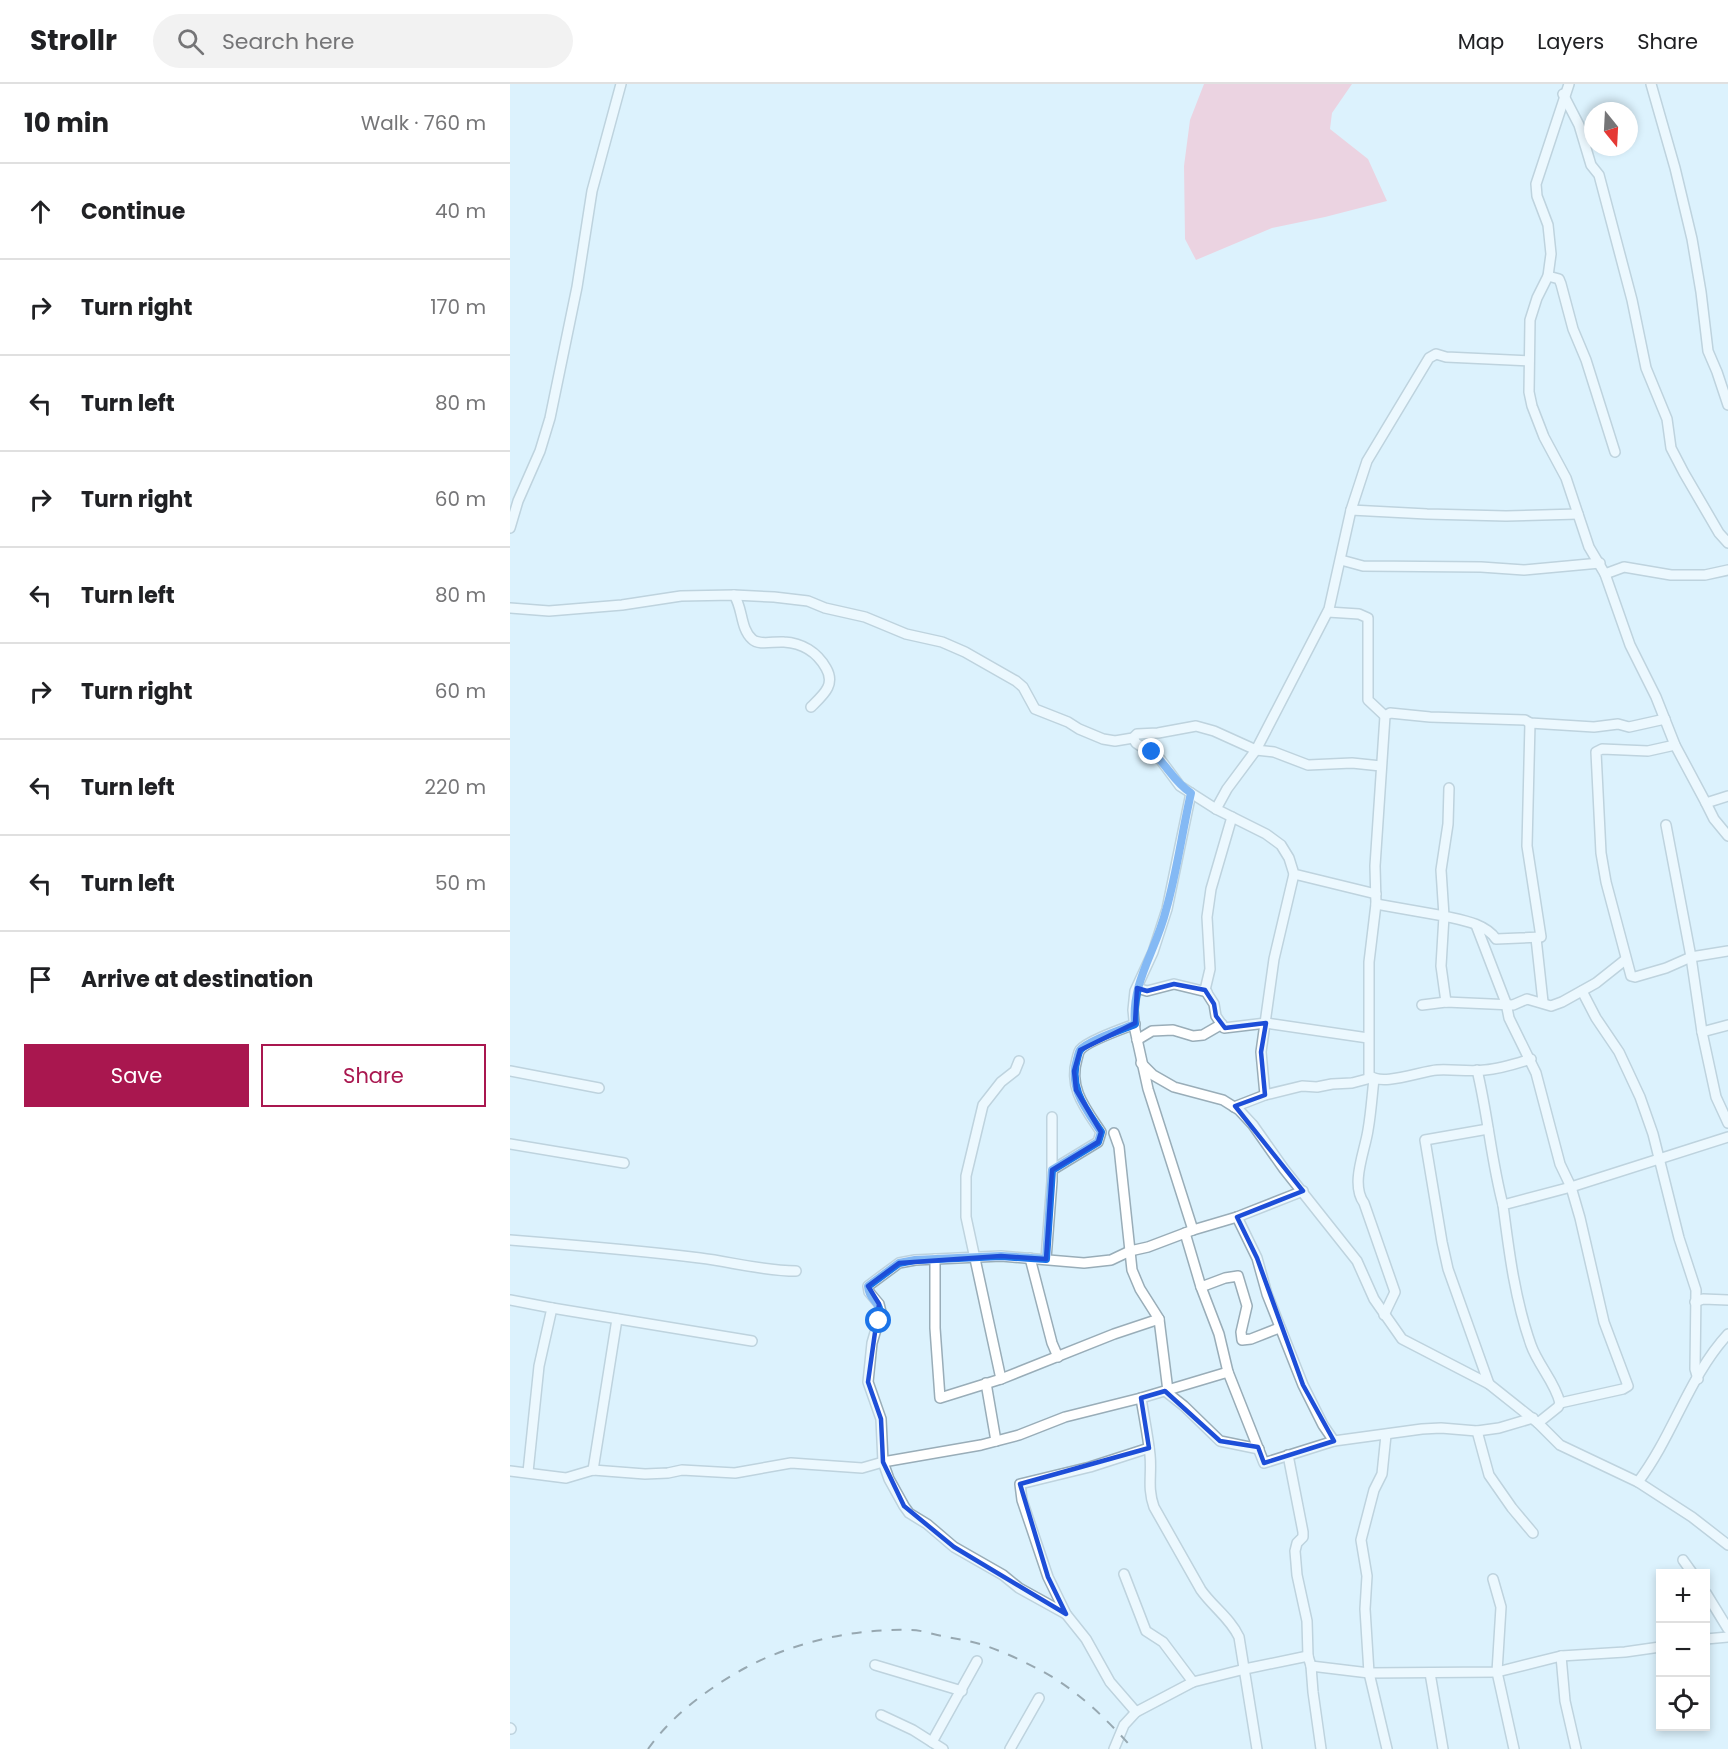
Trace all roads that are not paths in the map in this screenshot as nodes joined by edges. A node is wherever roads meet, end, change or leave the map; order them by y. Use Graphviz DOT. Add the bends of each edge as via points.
graph roads {
  1 [pos="621,84"];
  2 [pos="1569,84"];
  3 [pos="1651,84"];
  4 [pos="1563,94"];
  5 [pos="1548,276"];
  6 [pos="1529,361"];
  7 [pos="1728,405"];
  8 [pos="1615,452"];
  9 [pos="1351,510"];
  10 [pos="1578,514"];
  11 [pos="510,528"];
  12 [pos="1728,543"];
  13 [pos="1341,560"];
  14 [pos="1600,563"];
  15 [pos="1728,570"];
  16 [pos="1605,574"];
  17 [pos="734,595"];
  18 [pos="510,608"];
  19 [pos="1328,612"];
  20 [pos="811,707"];
  21 [pos="1385,716"];
  22 [pos="1665,719"];
  23 [pos="1530,723"];
  24 [pos="1133,738"];
  25 [pos="1676,745"];
  26 [pos="1256,750"];
  27 [pos="1381,766"];
  28 [pos="1449,788"];
  29 [pos="1191,793"];
  30 [pos="1728,796"];
  31 [pos="1706,803"];
  32 [pos="1216,809"];
  33 [pos="1232,817"];
  34 [pos="1666,825"];
  35 [pos="1728,836"];
  36 [pos="1294,874"];
  37 [pos="1376,899"];
  38 [pos="1444,916"];
  39 [pos="1476,926"];
  40 [pos="1536,938"];
  41 [pos="1728,951"];
  42 [pos="1691,957"];
  43 [pos="1626,960"];
  44 [pos="1137,988"];
  45 [pos="1205,990"];
  46 [pos="1582,991"];
  47 [pos="1446,1002"];
  48 [pos="1543,1002"];
  49 [pos="1506,1003"];
  50 [pos="1422,1005"];
  51 [pos="1266,1023"];
  52 [pos="1135,1024"];
  53 [pos="1222,1024"];
  54 [pos="1728,1025"];
  55 [pos="1702,1032"];
  56 [pos="1368,1038"];
  57 [pos="1137,1040"];
  58 [pos="1531,1059"];
  59 [pos="1019,1061"];
  60 [pos="1141,1063"];
  61 [pos="1477,1070"];
  62 [pos="510,1071"];
  63 [pos="1372,1078"];
  64 [pos="599,1088"];
  65 [pos="1265,1095"];
  66 [pos="1234,1107"];
  67 [pos="1052,1117"];
  68 [pos="1728,1124"];
  69 [pos="1488,1129"];
  70 [pos="1114,1133"];
  71 [pos="1728,1137"];
  72 [pos="510,1144"];
  73 [pos="1658,1160"];
  74 [pos="624,1163"];
  75 [pos="1052,1170"];
  76 [pos="1571,1187"];
  77 [pos="1303,1191"];
  78 [pos="1503,1204"];
  79 [pos="1237,1217"];
  80 [pos="1189,1231"];
  81 [pos="510,1240"];
  82 [pos="1130,1251"];
  83 [pos="1030,1258"];
  84 [pos="935,1259"];
  85 [pos="975,1259"];
  86 [pos="1046,1259"];
  87 [pos="796,1271"];
  88 [pos="1201,1287"];
  89 [pos="510,1300"];
  90 [pos="1728,1300"];
  91 [pos="1695,1302"];
  92 [pos="552,1308"];
  93 [pos="1384,1315"];
  94 [pos="617,1318"];
  95 [pos="1159,1319"];
  96 [pos="1279,1328"];
  97 [pos="1728,1334"];
  98 [pos="752,1341"];
  99 [pos="1058,1357"];
  100 [pos="1228,1372"];
  101 [pos="1001,1378"];
  102 [pos="1698,1379"];
  103 [pos="986,1383"];
  104 [pos="1489,1384"];
  105 [pos="1167,1391"];
  106 [pos="1141,1398"];
  107 [pos="1560,1403"];
  108 [pos="1535,1421"];
  109 [pos="1477,1431"];
  110 [pos="1386,1435"];
  111 [pos="996,1441"];
  112 [pos="1334,1442"];
  113 [pos="1149,1448"];
  114 [pos="1259,1449"];
  115 [pos="1288,1455"];
  116 [pos="883,1462"];
  117 [pos="593,1470"];
  118 [pos="510,1471"];
  119 [pos="528,1472"];
  120 [pos="1638,1482"];
  121 [pos="1533,1533"];
  122 [pos="1728,1545"];
  123 [pos="1683,1560"];
  124 [pos="1689,1569"];
  125 [pos="1124,1574"];
  126 [pos="1493,1579"];
  127 [pos="1710,1600"];
  128 [pos="1066,1614"];
  129 [pos="1728,1629"];
  130 [pos="1728,1637"];
  131 [pos="1710,1639"];
  132 [pos="1656,1648"];
  133 [pos="1561,1656"];
  134 [pos="977,1661"];
  135 [pos="1310,1661"];
  136 [pos="875,1665"];
  137 [pos="1245,1669"];
  138 [pos="1430,1672"];
  139 [pos="1497,1672"];
  140 [pos="1370,1673"];
  141 [pos="1193,1682"];
  142 [pos="962,1690"];
  143 [pos="1039,1698"];
  144 [pos="1136,1712"];
  145 [pos="880,1715"];
  146 [pos="933,1742"];
  147 [pos="943,1749"];
  148 [pos="1010,1749"];
  149 [pos="1114,1749"];
  150 [pos="1257,1749"];
  151 [pos="1321,1749"];
  152 [pos="1387,1749"];
  153 [pos="1443,1749"];
  154 [pos="1514,1749"];
  155 [pos="1576,1749"];
  1 -- 11 [label="street" via="592,191 550,418"];
  2 -- 4 [label="street"];
  3 -- 7 [label="street" via="1692,238 1708,351"];
  4 -- 5 [label="street" via="1535,190 1551,237"];
  4 -- 12 [label="street" via="1579,125 1591,165 1599,175 1646,368 1667,419 1671,448"];
  5 -- 6 [label="street" via="1530,320"];
  5 -- 8 [label="street" via="1559,279 1561,284"];
  6 -- 9 [label="street" via="1432,355 1367,461"];
  6 -- 10 [label="street" via="1532,406 1566,478"];
  9 -- 10 [label="street" via="1495,516"];
  9 -- 13 [label="street"];
  10 -- 14 [label="street" via="1589,547"];
  13 -- 14 [label="street" via="1363,566 1524,570"];
  13 -- 19 [label="street"];
  14 -- 16 [label="street"];
  15 -- 16 [label="street" via="1671,575 1624,567"];
  16 -- 22 [label="street" via="1623,629"];
  17 -- 18 [label="street" via="681,596 549,611"];
  17 -- 20 [label="street" via="752,640 794,644 815,653 825,665 830,684"];
  17 -- 24 [label="street" via="808,601 942,642 1016,681 1036,710 1103,739"];
  19 -- 21 [label="street" via="1368,618 1368,700"];
  19 -- 26 [label="street"];
  21 -- 23 [label="street" via="1390,713"];
  21 -- 27 [label="street"];
  22 -- 23 [label="street" via="1629,727"];
  22 -- 25 [label="street"];
  23 -- 40 [label="street" via="1527,846 1541,937"];
  24 -- 26 [label="street" via="1137,734 1196,726"];
  24 -- 29 [label="street" via="1160,759 1180,786"];
  25 -- 31 [label="street"];
  25 -- 43 [label="street" via="1648,751 1602,748 1596,752 1601,853"];
  26 -- 27 [label="street" via="1274,752 1308,765"];
  26 -- 32 [label="street"];
  27 -- 37 [label="street"];
  28 -- 38 [label="street" via="1441,870"];
  29 -- 32 [label="street"];
  29 -- 44 [label="street" via="1167,909"];
  30 -- 31 [label="street"];
  31 -- 35 [label="street"];
  32 -- 33 [label="street"];
  33 -- 36 [label="street" via="1281,845"];
  33 -- 45 [label="street" via="1211,889 1207,917 1210,969"];
  34 -- 42 [label="street"];
  36 -- 37 [label="street"];
  36 -- 51 [label="street" via="1274,959"];
  37 -- 38 [label="street"];
  37 -- 56 [label="street" via="1369,962"];
  38 -- 39 [label="street"];
  38 -- 47 [label="street" via="1441,966"];
  39 -- 40 [label="street" via="1496,939"];
  39 -- 49 [label="street"];
  40 -- 48 [label="street"];
  41 -- 42 [label="street"];
  42 -- 43 [label="street" via="1635,977 1631,976"];
  42 -- 55 [label="street"];
  43 -- 46 [label="street"];
  44 -- 45 [label="street" via="1147,991 1174,984"];
  44 -- 52 [label="street"];
  45 -- 53 [label="street"];
  46 -- 48 [label="street" via="1551,1006"];
  46 -- 73 [label="street" via="1636,1088"];
  47 -- 49 [label="street"];
  47 -- 50 [label="street"];
  48 -- 49 [label="street" via="1527,999 1513,1005"];
  49 -- 58 [label="street" via="1514,1029"];
  51 -- 53 [label="street" via="1224,1028"];
  51 -- 56 [label="street"];
  51 -- 65 [label="street" via="1261,1052"];
  52 -- 57 [label="street"];
  52 -- 75 [label="street" via="1101,1036 1080,1050 1074,1071 1076,1090 1101,1132 1098,1142"];
  53 -- 57 [label="street" via="1203,1035 1152,1031"];
  54 -- 55 [label="street"];
  55 -- 68 [label="street" via="1716,1096"];
  56 -- 63 [label="street"];
  57 -- 60 [label="street"];
  58 -- 61 [label="street" via="1508,1067"];
  58 -- 76 [label="street" via="1560,1164"];
  59 -- 85 [label="street" via="1015,1071 983,1105 966,1176 966,1217"];
  60 -- 66 [label="street" via="1174,1087"];
  60 -- 80 [label="street"];
  61 -- 63 [label="street" via="1437,1070 1391,1079"];
  61 -- 69 [label="street"];
  62 -- 64 [label="street"];
  63 -- 65 [label="street" via="1302,1086"];
  63 -- 93 [label="street" via="1359,1185 1395,1292"];
  65 -- 66 [label="street"];
  66 -- 77 [label="street" via="1253,1125"];
  67 -- 75 [label="street"];
  69 -- 78 [label="street"];
  69 -- 104 [label="street" via="1425,1140 1448,1269"];
  70 -- 82 [label="street" via="1119,1147"];
  71 -- 73 [label="street"];
  72 -- 74 [label="street"];
  73 -- 76 [label="street"];
  73 -- 91 [label="street" via="1696,1290"];
  75 -- 86 [label="street"];
  76 -- 78 [label="street"];
  76 -- 107 [label="street" via="1604,1322 1628,1386"];
  77 -- 79 [label="street"];
  77 -- 93 [label="street" via="1357,1261"];
  78 -- 107 [label="street" via="1515,1290 1528,1336"];
  79 -- 80 [label="street"];
  79 -- 96 [label="street" via="1257,1258"];
  80 -- 82 [label="street"];
  80 -- 88 [label="street"];
  81 -- 87 [label="street" via="647,1251"];
  82 -- 86 [label="street" via="1098,1262"];
  82 -- 95 [label="street" via="1140,1289"];
  83 -- 85 [label="street"];
  83 -- 86 [label="street"];
  83 -- 99 [label="street"];
  84 -- 85 [label="street"];
  84 -- 103 [label="street" via="934,1328 940,1398"];
  84 -- 116 [label="street" via="899,1263 868,1286 868,1293 881,1312 872,1343 868,1382 881,1419"];
  85 -- 101 [label="street"];
  88 -- 96 [label="street" via="1239,1276 1247,1306 1242,1340"];
  88 -- 100 [label="street"];
  89 -- 92 [label="street"];
  90 -- 91 [label="street"];
  91 -- 102 [label="street"];
  92 -- 94 [label="street"];
  92 -- 119 [label="street" via="539,1366"];
  93 -- 104 [label="street" via="1402,1339"];
  94 -- 98 [label="street"];
  94 -- 117 [label="street"];
  95 -- 99 [label="street"];
  95 -- 105 [label="street"];
  96 -- 112 [label="street" via="1312,1404"];
  97 -- 102 [label="street" via="1707,1360"];
  99 -- 101 [label="street"];
  100 -- 105 [label="street"];
  100 -- 114 [label="street"];
  101 -- 103 [label="street"];
  102 -- 120 [label="street" via="1665,1443"];
  103 -- 111 [label="street"];
  104 -- 108 [label="street"];
  105 -- 106 [label="street"];
  105 -- 114 [label="street" via="1220,1441"];
  106 -- 111 [label="street"];
  106 -- 113 [label="street"];
  107 -- 108 [label="street"];
  108 -- 109 [label="street"];
  108 -- 120 [label="street" via="1560,1444"];
  109 -- 110 [label="street" via="1441,1428"];
  109 -- 121 [label="street" via="1489,1474"];
  110 -- 112 [label="street"];
  110 -- 140 [label="street" via="1382,1474 1361,1540 1367,1576 1365,1609"];
  111 -- 116 [label="street"];
  112 -- 115 [label="street"];
  113 -- 128 [label="street" via="1020,1484 1048,1576"];
  113 -- 137 [label="street" via="1154,1508 1207,1599 1232,1623"];
  114 -- 115 [label="street" via="1264,1462"];
  115 -- 135 [label="street" via="1303,1532 1295,1551"];
  116 -- 117 [label="street" via="862,1468 791,1463 735,1473"];
  116 -- 128 [label="street" via="909,1513 973,1559"];
  117 -- 119 [label="street" via="566,1478"];
  118 -- 119 [label="street"];
  120 -- 122 [label="street"];
  123 -- 124 [label="street"];
  125 -- 141 [label="street" via="1146,1631 1163,1642"];
  126 -- 139 [label="street" via="1501,1607"];
  127 -- 129 [label="street"];
  128 -- 144 [label="street" via="1086,1639 1110,1682"];
  130 -- 131 [label="street"];
  132 -- 133 [label="street"];
  133 -- 139 [label="street"];
  133 -- 155 [label="street"];
  134 -- 142 [label="street"];
  135 -- 137 [label="street"];
  135 -- 140 [label="street"];
  135 -- 151 [label="street"];
  136 -- 142 [label="street"];
  137 -- 141 [label="street"];
  137 -- 150 [label="street"];
  138 -- 139 [label="street"];
  138 -- 140 [label="street"];
  138 -- 153 [label="street"];
  139 -- 154 [label="street"];
  140 -- 152 [label="street"];
  141 -- 144 [label="street"];
  142 -- 146 [label="street"];
  143 -- 148 [label="street"];
  144 -- 149 [label="street" via="1124,1725"];
  145 -- 146 [label="street"];
  146 -- 147 [label="street"];
}
